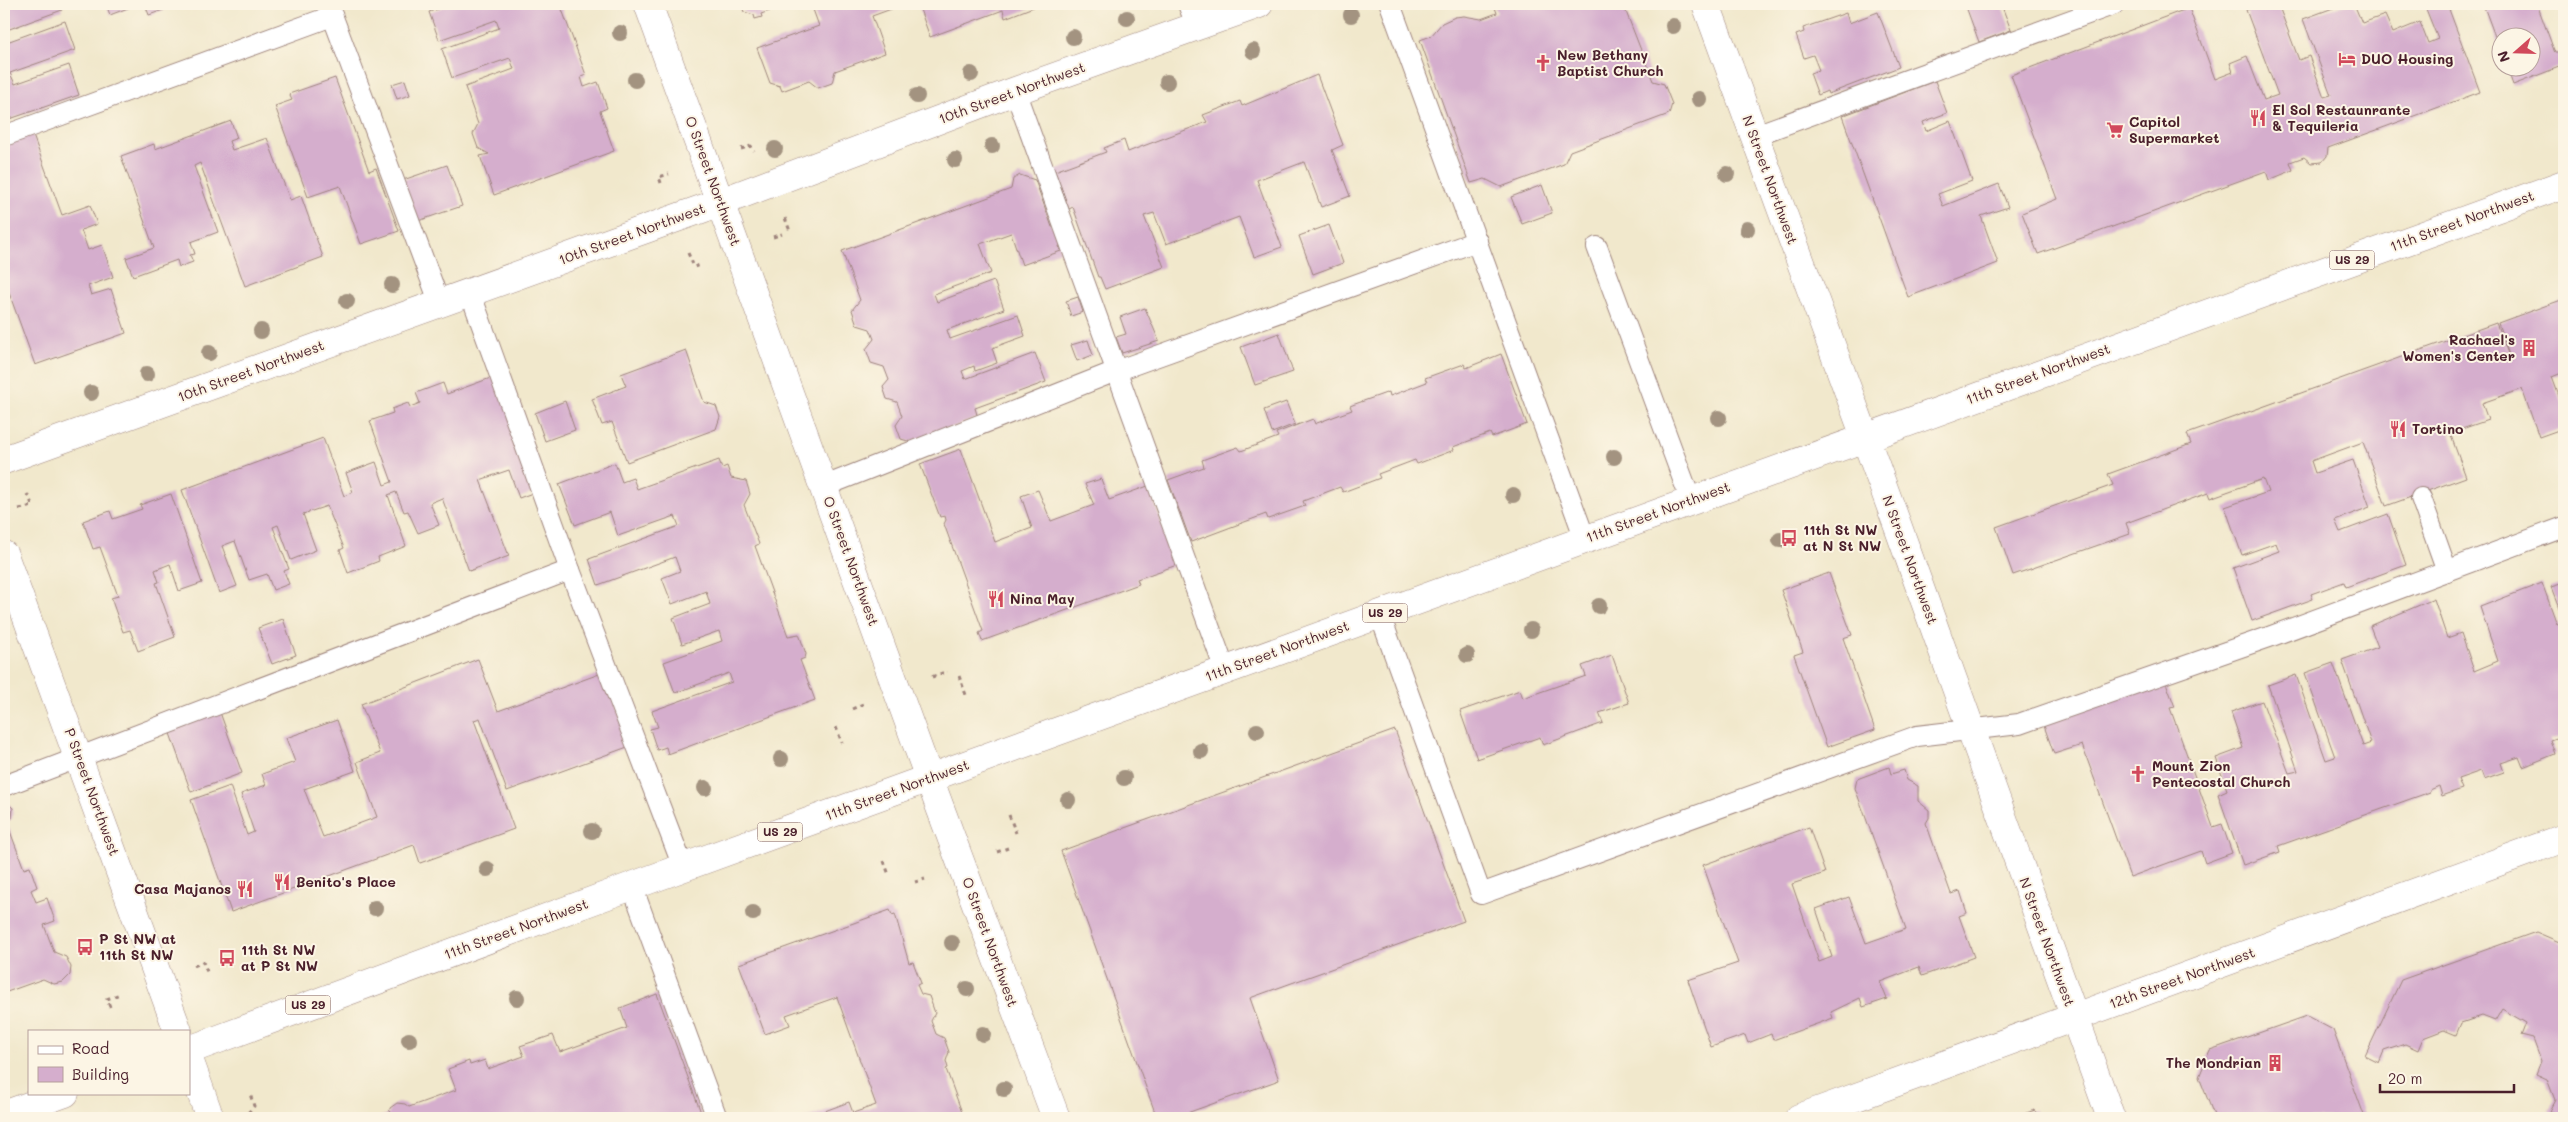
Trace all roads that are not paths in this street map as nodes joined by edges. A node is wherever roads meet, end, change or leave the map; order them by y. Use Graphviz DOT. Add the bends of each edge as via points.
graph roads {
  1 [pos="648,4"];
  2 [pos="1259,4"];
  3 [pos="1390,4"];
  4 [pos="1706,4"];
  5 [pos="2115,4"];
  6 [pos="330,10"];
  7 [pos="1192,15"];
  8 [pos="1016,91"];
  9 [pos="4,136"];
  10 [pos="1753,136"];
  11 [pos="2564,184"];
  12 [pos="721,202"];
  13 [pos="1476,241"];
  14 [pos="1597,247"];
  15 [pos="470,292"];
  16 [pos="440,304"];
  17 [pos="1116,372"];
  18 [pos="1865,436"];
  19 [pos="4,460"];
  20 [pos="825,486"];
  21 [pos="2421,498"];
  22 [pos="1691,501"];
  23 [pos="2564,527"];
  24 [pos="1585,539"];
  25 [pos="4,555"];
  26 [pos="570,570"];
  27 [pos="2447,571"];
  28 [pos="1380,615"];
  29 [pos="1225,670"];
  30 [pos="1970,730"];
  31 [pos="79,757"];
  32 [pos="929,778"];
  33 [pos="4,786"];
  34 [pos="2564,838"];
  35 [pos="683,867"];
  36 [pos="632,886"];
  37 [pos="2074,1019"];
  38 [pos="178,1030"];
  39 [pos="190,1050"];
  40 [pos="190,1062"];
  41 [pos="62,1094"];
  42 [pos="4,1115"];
  43 [pos="210,1118"];
  44 [pos="717,1118"];
  45 [pos="1056,1118"];
  46 [pos="1799,1118"];
  47 [pos="2111,1118"];
  1 -- 12 [label="main road, O Street Northwest"];
  2 -- 7 [label="main road, 10th Street Northwest"];
  3 -- 13 [label="lane"];
  4 -- 10 [label="main road, N Street Northwest"];
  5 -- 10 [label="lane"];
  6 -- 9 [label="lane"];
  6 -- 16 [label="lane"];
  7 -- 8 [label="main road, 10th Street Northwest"];
  8 -- 12 [label="main road, 10th Street Northwest"];
  8 -- 17 [label="lane"];
  10 -- 18 [label="main road, N Street Northwest"];
  11 -- 18 [label="main road, 11th Street Northwest / US 29"];
  12 -- 15 [label="main road, 10th Street Northwest"];
  12 -- 20 [label="main road, O Street Northwest"];
  13 -- 17 [label="lane"];
  13 -- 24 [label="lane"];
  14 -- 22 [label="lane"];
  15 -- 16 [label="main road, 10th Street Northwest"];
  15 -- 26 [label="lane"];
  16 -- 19 [label="main road, 10th Street Northwest"];
  17 -- 20 [label="lane"];
  17 -- 29 [label="lane"];
  18 -- 22 [label="main road, 11th Street Northwest / US 29"];
  18 -- 30 [label="main road, N Street Northwest"];
  20 -- 32 [label="main road, O Street Northwest"];
  21 -- 27 [label="lane"];
  22 -- 24 [label="main road, 11th Street Northwest / US 29"];
  23 -- 27 [label="lane"];
  24 -- 28 [label="main road, 11th Street Northwest / US 29"];
  25 -- 31 [label="main road, P Street Northwest"];
  26 -- 31 [label="lane"];
  26 -- 35 [label="lane"];
  27 -- 30 [label="lane" via="2019,724"];
  28 -- 29 [label="main road, 11th Street Northwest / US 29"];
  28 -- 30 [label="lane" via="1481,894 1917,736"];
  29 -- 32 [label="main road, 11th Street Northwest / US 29"];
  30 -- 37 [label="main road, N Street Northwest"];
  31 -- 33 [label="lane"];
  31 -- 38 [label="main road, P Street Northwest"];
  32 -- 35 [label="main road, 11th Street Northwest / US 29"];
  32 -- 45 [label="main road, O Street Northwest"];
  34 -- 37 [label="main road, 12th Street Northwest"];
  35 -- 36 [label="main road, 11th Street Northwest / US 29"];
  36 -- 39 [label="main road, 11th Street Northwest / US 29"];
  36 -- 44 [label="lane"];
  37 -- 46 [label="main road, 12th Street Northwest"];
  37 -- 47 [label="main road, N Street Northwest"];
  40 -- 43 [label="main road"];
  41 -- 42 [label="main road"];
}
